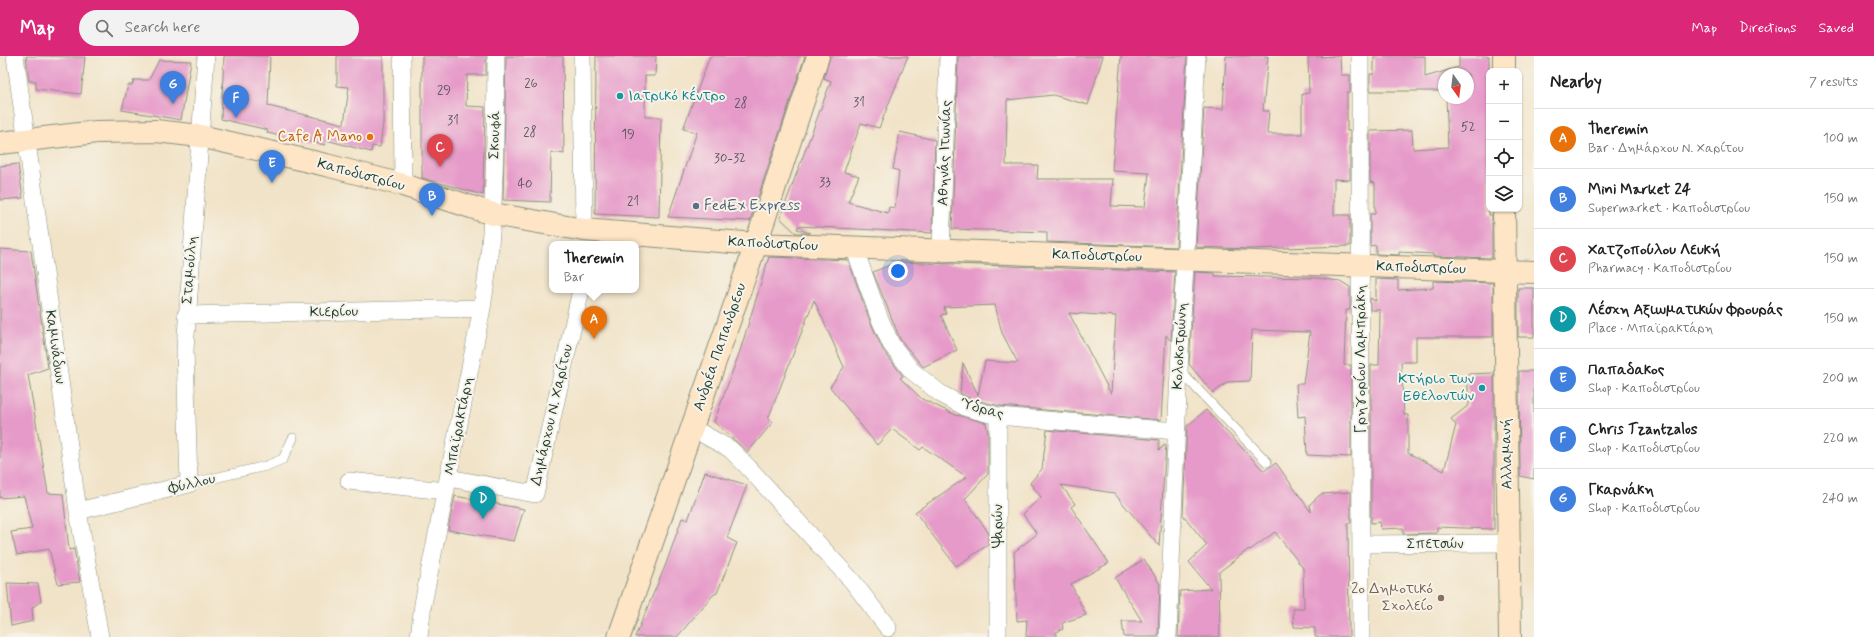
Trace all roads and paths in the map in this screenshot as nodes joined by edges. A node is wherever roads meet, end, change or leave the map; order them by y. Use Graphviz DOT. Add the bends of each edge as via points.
graph roads {
  1 [pos="15,56"];
  2 [pos="206,56"];
  3 [pos="402,56"];
  4 [pos="496,56"];
  5 [pos="582,56"];
  6 [pos="818,56"];
  7 [pos="948,56"];
  8 [pos="1197,56"];
  9 [pos="1360,56"];
  10 [pos="1504,56"];
  11 [pos="1504,68"];
  12 [pos="200,136"];
  13 [pos="26,141"];
  14 [pos="0,143"];
  15 [pos="403,185"];
  16 [pos="1504,212"];
  17 [pos="493,214"];
  18 [pos="590,235"];
  19 [pos="756,244"];
  20 [pos="854,247"];
  21 [pos="941,250"];
  22 [pos="1185,259"];
  23 [pos="1360,266"];
  24 [pos="1504,271"];
  25 [pos="1534,272"];
  26 [pos="580,293"];
  27 [pos="482,308"];
  28 [pos="186,315"];
  29 [pos="1179,370"];
  30 [pos="998,416"];
  31 [pos="692,428"];
  32 [pos="1176,431"];
  33 [pos="293,438"];
  34 [pos="1267,462"];
  35 [pos="349,481"];
  36 [pos="189,484"];
  37 [pos="448,485"];
  38 [pos="78,511"];
  39 [pos="1361,544"];
  40 [pos="1509,544"];
  41 [pos="888,628"];
  42 [pos="100,637"];
  43 [pos="419,637"];
  44 [pos="619,637"];
  45 [pos="998,637"];
  46 [pos="1168,637"];
  47 [pos="1361,637"];
  48 [pos="1510,637"];
  1 -- 13 [label="street, Καμινάδων"];
  2 -- 12 [label="street, Σταμούλη"];
  3 -- 15 [label="street"];
  4 -- 17 [label="street, Σκουφά"];
  5 -- 18 [label="street"];
  6 -- 19 [label="main road, Ανδρέα Παπανδρεου"];
  7 -- 21 [label="street, Αθηνάς Ιτωνίας"];
  8 -- 22 [label="street, Κολοκοτρώνη"];
  9 -- 23 [label="street, Γρηγορίου Λαμπράκη"];
  10 -- 11 [label="main road"];
  12 -- 13 [label="main road, Καποδιστρίου" via="156,131 120,131"];
  12 -- 15 [label="main road, Καποδιστρίου"];
  12 -- 28 [label="street, Σταμούλη"];
  13 -- 14 [label="main road, Καποδιστρίου"];
  13 -- 38 [label="street, Καμινάδων"];
  15 -- 17 [label="main road, Καποδιστρίου"];
  16 -- 24 [label="main road, Αλλαμανή"];
  17 -- 18 [label="main road, Καποδιστρίου"];
  17 -- 27 [label="street, Μπαϊρακτάρη" via="490,262"];
  18 -- 19 [label="main road, Καποδιστρίου"];
  19 -- 20 [label="main road, Καποδιστρίου"];
  19 -- 31 [label="main road, Ανδρέα Παπανδρεου"];
  20 -- 21 [label="main road, Καποδιστρίου"];
  20 -- 30 [label="street, Ύδρας" via="879,317 898,355 924,382 940,394 966,408"];
  21 -- 22 [label="main road, Καποδιστρίου"];
  22 -- 23 [label="main road, Καποδιστρίου"];
  22 -- 29 [label="street, Κολοκοτρώνη"];
  23 -- 24 [label="main road, Καποδιστρίου"];
  23 -- 39 [label="street, Γρηγορίου Λαμπράκη"];
  24 -- 25 [label="main road, Καποδιστρίου"];
  24 -- 40 [label="main road, Αλλαμανή"];
  26 -- 37 [label="street, Δημάρχου Ν. Χαρίτου" via="534,494"];
  27 -- 28 [label="street, Κιερίου"];
  27 -- 37 [label="street, Μπαϊρακτάρη"];
  28 -- 36 [label="street, Σταμούλη" via="184,377"];
  29 -- 32 [label="street, Κολοκοτρώνη"];
  29 -- 34 [label="lane"];
  30 -- 32 [label="street, Ύδρας"];
  30 -- 45 [label="street, Ψαρών"];
  31 -- 41 [label="street" via="730,449 743,462 853,582"];
  31 -- 44 [label="main road, Ανδρέα Παπανδρεου"];
  32 -- 46 [label="street, Κολοκοτρώνη"];
  33 -- 36 [label="lane, Φύλλου" via="283,459 266,466"];
  35 -- 37 [label="street"];
  36 -- 38 [label="street, Φύλλου"];
  37 -- 43 [label="street, Μπαϊρακτάρη" via="423,604"];
  38 -- 42 [label="street, Καμινάδων"];
  39 -- 40 [label="street, Σπετσών"];
  39 -- 47 [label="street, Γρηγορίου Λαμπράκη"];
  40 -- 48 [label="main road, Αλλαμανή"];
}
